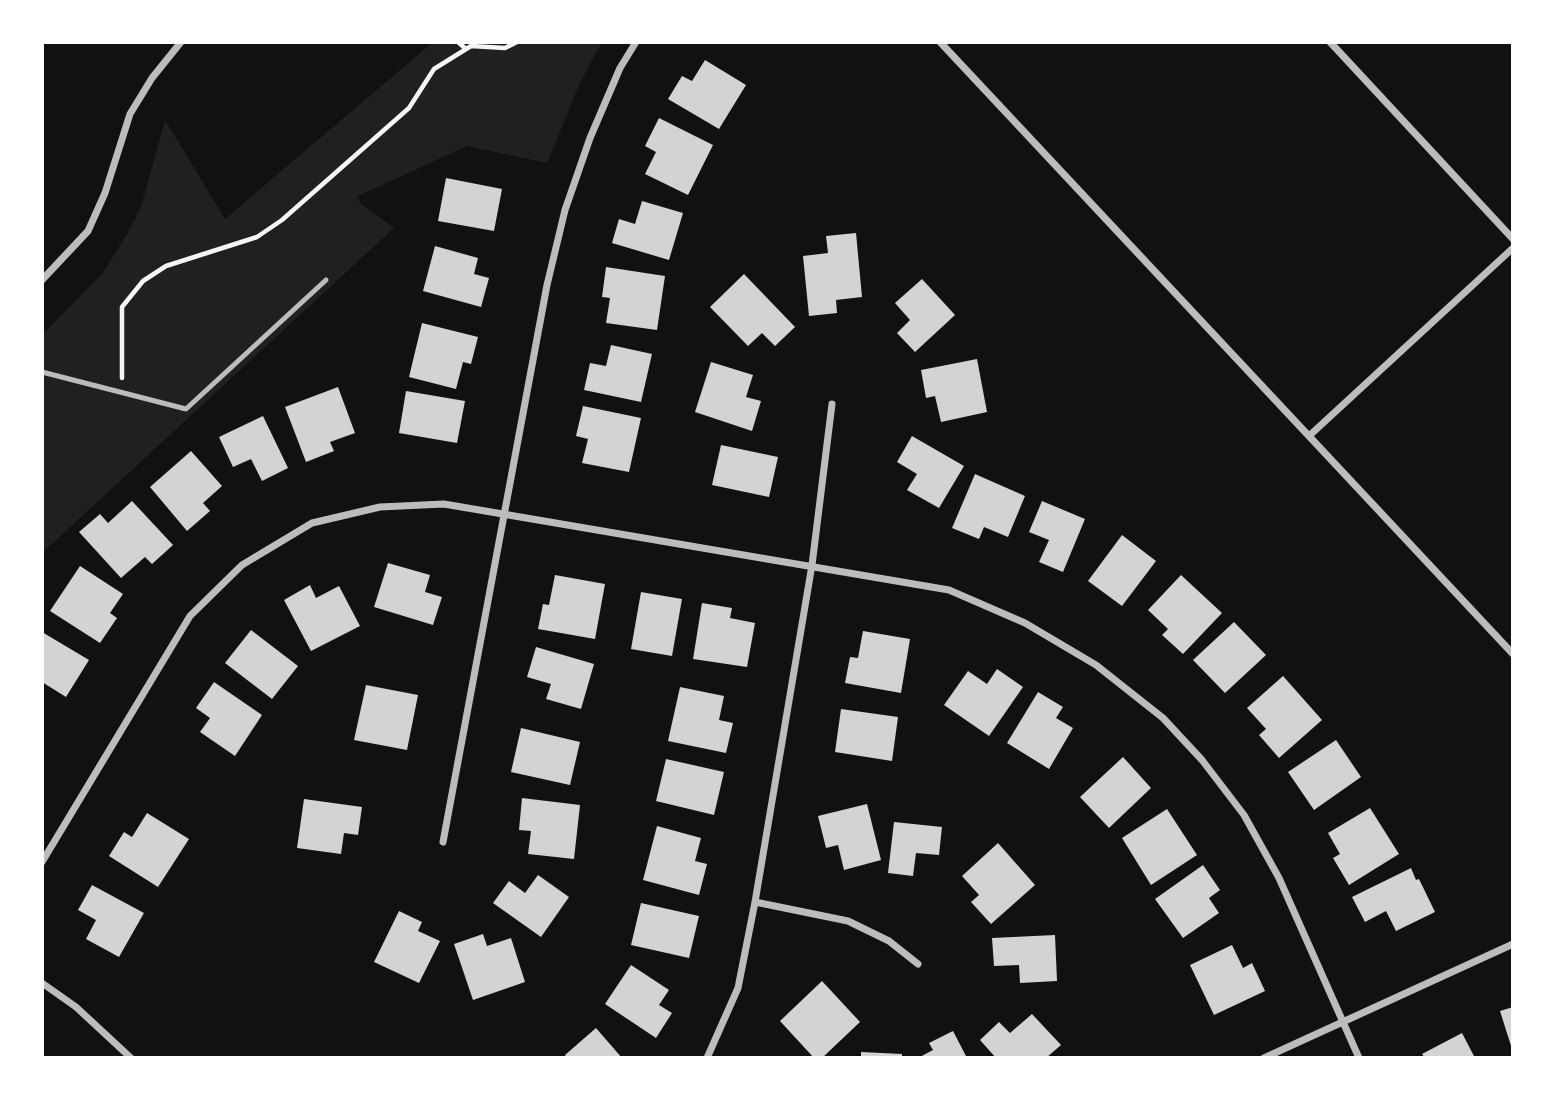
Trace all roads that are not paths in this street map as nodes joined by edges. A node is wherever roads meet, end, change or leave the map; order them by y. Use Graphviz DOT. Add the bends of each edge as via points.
graph roads {
  1 [pos="181,42"];
  2 [pos="636,42"];
  3 [pos="940,42"];
  4 [pos="1329,42"];
  5 [pos="1513,239"];
  6 [pos="1513,248"];
  7 [pos="326,280"];
  8 [pos="42,281"];
  9 [pos="42,372"];
  10 [pos="832,404"];
  11 [pos="1309,436"];
  12 [pos="506,516"];
  13 [pos="812,565"];
  14 [pos="1513,654"];
  15 [pos="443,842"];
  16 [pos="42,862"];
  17 [pos="755,902"];
  18 [pos="1513,944"];
  19 [pos="918,964"];
  20 [pos="42,983"];
  21 [pos="1343,1021"];
  22 [pos="131,1058"];
  23 [pos="707,1058"];
  24 [pos="1264,1058"];
  25 [pos="1359,1058"];
  1 -- 8 [label="street" via="130,114 88,231"];
  2 -- 12 [label="street" via="590,138 565,210"];
  3 -- 11 [label="street"];
  4 -- 5 [label="street"];
  6 -- 11 [label="street"];
  7 -- 9 [label="lane" via="186,409"];
  10 -- 13 [label="street"];
  11 -- 14 [label="street"];
  12 -- 13 [label="street"];
  12 -- 15 [label="street"];
  12 -- 16 [label="street" via="444,504 380,507 312,523 242,565 190,616"];
  13 -- 17 [label="street"];
  13 -- 21 [label="street" via="949,590 1025,623 1096,665 1163,718 1244,814 1279,878"];
  17 -- 19 [label="street" via="848,921 889,941"];
  17 -- 23 [label="street" via="738,988"];
  18 -- 21 [label="street"];
  20 -- 22 [label="street" via="76,1007"];
  21 -- 24 [label="street"];
  21 -- 25 [label="street"];
}
